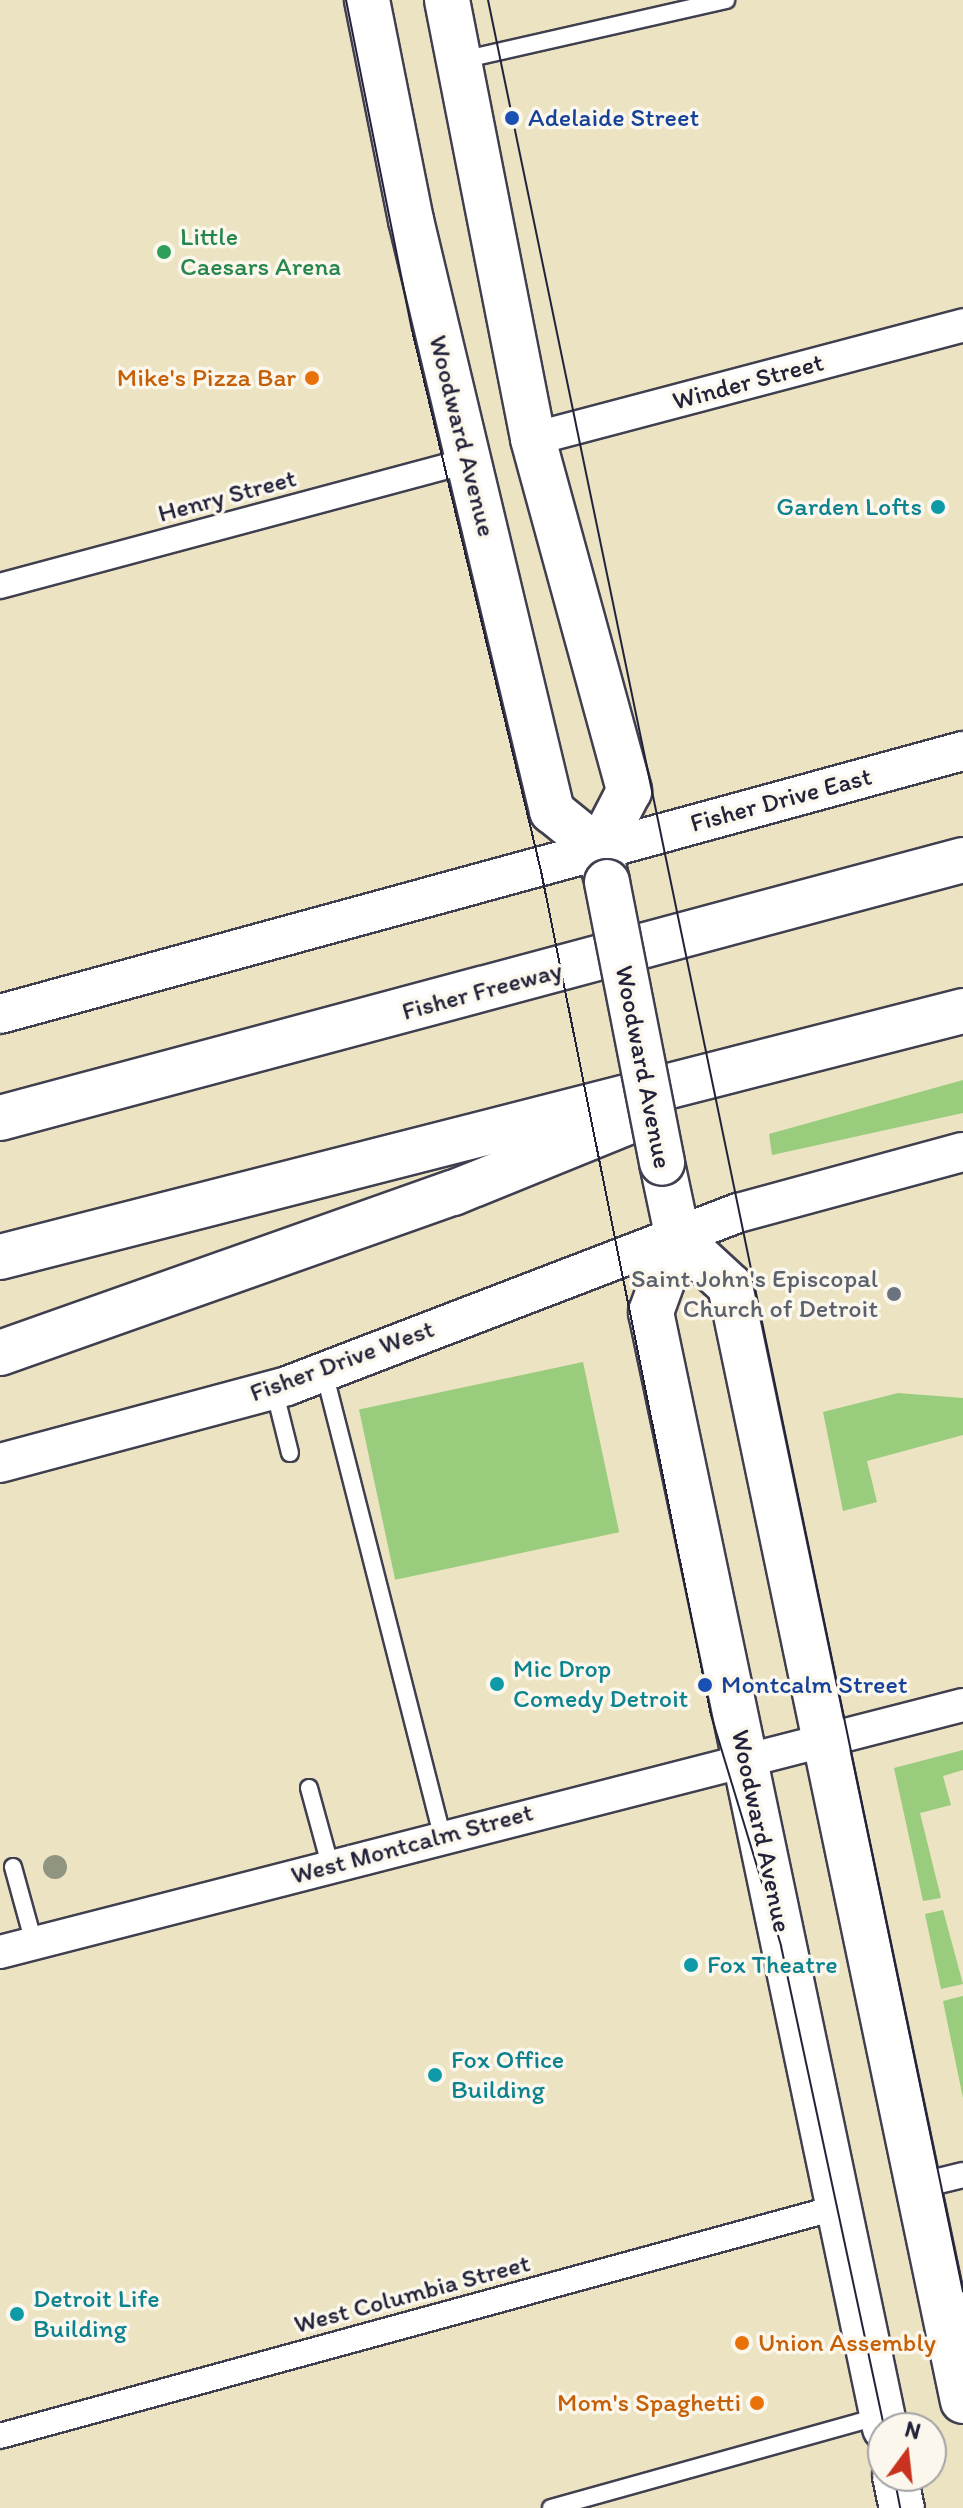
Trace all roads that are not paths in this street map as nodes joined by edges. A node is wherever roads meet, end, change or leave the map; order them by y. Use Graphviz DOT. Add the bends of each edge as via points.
graph roads {
  1 [pos="367,0"];
  2 [pos="447,0"];
  3 [pos="726,0"];
  4 [pos="459,61"];
  5 [pos="963,325"];
  6 [pos="533,439"];
  7 [pos="467,461"];
  8 [pos="0,586"];
  9 [pos="963,751"];
  10 [pos="963,860"];
  11 [pos="603,866"];
  12 [pos="963,1011"];
  13 [pos="0,1014"];
  14 [pos="765,1067"];
  15 [pos="0,1118"];
  16 [pos="963,1152"];
  17 [pos="678,1238"];
  18 [pos="0,1257"];
  19 [pos="0,1353"];
  20 [pos="324,1371"];
  21 [pos="274,1389"];
  22 [pos="290,1453"];
  23 [pos="0,1463"];
  24 [pos="963,1705"];
  25 [pos="825,1740"];
  26 [pos="745,1756"];
  27 [pos="309,1788"];
  28 [pos="442,1835"];
  29 [pos="330,1865"];
  30 [pos="13,1867"];
  31 [pos="34,1943"];
  32 [pos="0,1952"];
  33 [pos="963,2175"];
  34 [pos="918,2186"];
  35 [pos="839,2207"];
  36 [pos="963,2401"];
  37 [pos="882,2412"];
  38 [pos="867,2426"];
  39 [pos="0,2436"];
  40 [pos="551,2508"];
  1 -- 7 [label="main road, Woodward Avenue"];
  2 -- 4 [label="main road"];
  3 -- 4 [label="lane"];
  4 -- 6 [label="main road"];
  5 -- 6 [label="street, Winder Street"];
  6 -- 11 [label="main road" via="629,791"];
  7 -- 8 [label="street, Henry Street"];
  7 -- 11 [label="main road, Woodward Avenue" via="552,811"];
  9 -- 11 [label="street, Fisher Drive East"];
  10 -- 15 [label="main road, Fisher Freeway"];
  11 -- 13 [label="street"];
  11 -- 17 [label="main road, Woodward Avenue, bridge"];
  12 -- 14 [label="main road"];
  14 -- 18 [label="main road"];
  14 -- 19 [label="main road" via="453,1193"];
  16 -- 17 [label="street" via="763,1205"];
  17 -- 20 [label="street, Fisher Drive West"];
  17 -- 25 [label="main road" via="730,1286"];
  17 -- 26 [label="main road, Woodward Avenue" via="651,1312"];
  20 -- 21 [label="street, Fisher Drive West"];
  20 -- 28 [label="lane"];
  21 -- 22 [label="lane"];
  21 -- 23 [label="street, Fisher Drive West"];
  24 -- 25 [label="street, West Montcalm Street"];
  25 -- 26 [label="street, West Montcalm Street"];
  25 -- 34 [label="main road"];
  26 -- 28 [label="street, West Montcalm Street"];
  26 -- 35 [label="main road, Woodward Avenue"];
  27 -- 29 [label="lane"];
  28 -- 29 [label="street, West Montcalm Street"];
  29 -- 31 [label="street, West Montcalm Street"];
  30 -- 31 [label="lane"];
  31 -- 32 [label="street, West Montcalm Street"];
  33 -- 34 [label="street"];
  34 -- 36 [label="main road"];
  35 -- 37 [label="main road, Woodward Avenue"];
  35 -- 39 [label="street, West Columbia Street"];
  38 -- 40 [label="lane"];
}
